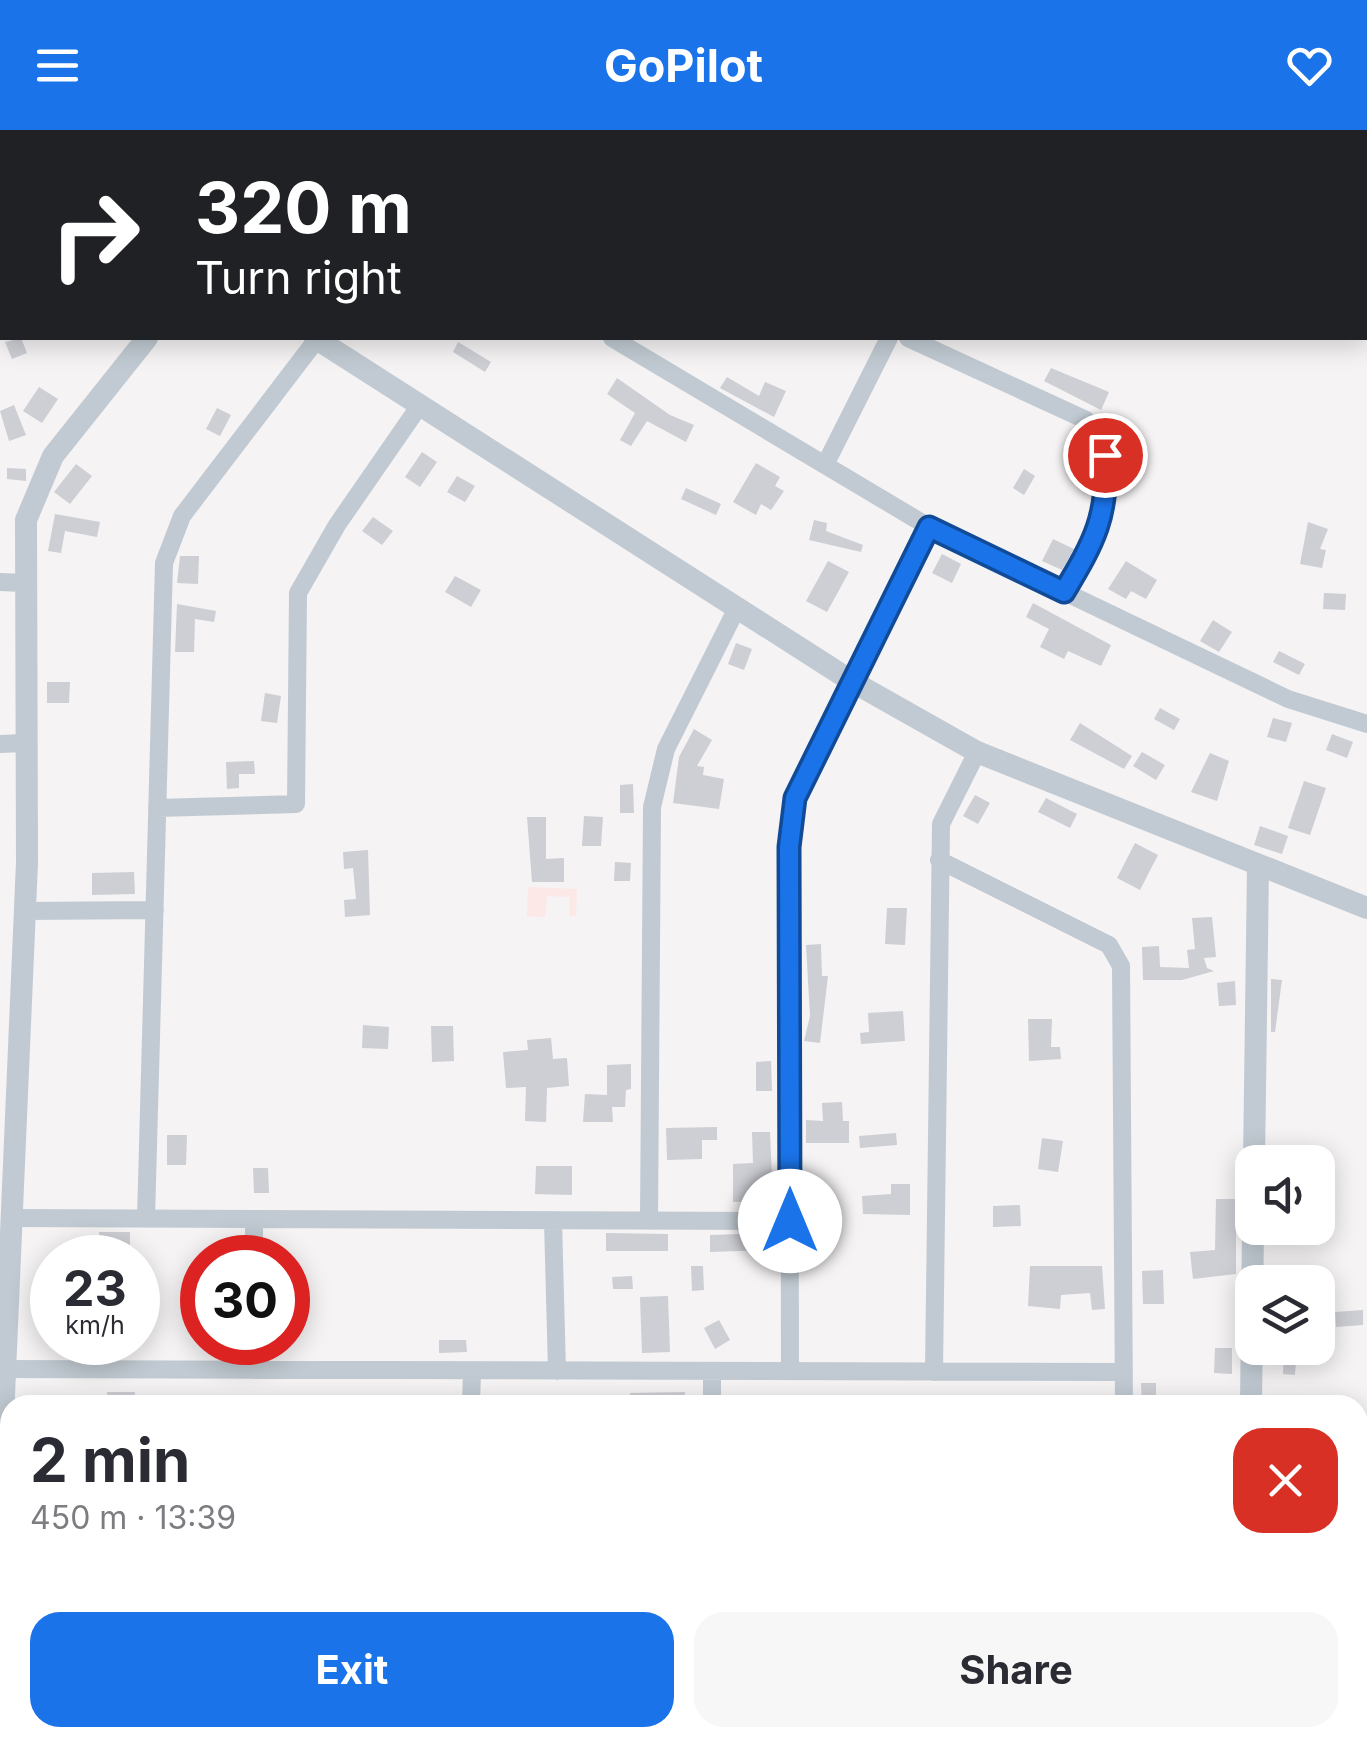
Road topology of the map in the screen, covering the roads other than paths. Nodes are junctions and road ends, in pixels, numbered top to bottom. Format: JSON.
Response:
{"nodes":[{"id":1,"x":145,"y":340,"type":"edge"},
{"id":2,"x":314,"y":340,"type":"edge"},
{"id":3,"x":319,"y":340,"type":"edge"},
{"id":4,"x":615,"y":340,"type":"edge"},
{"id":5,"x":888,"y":340,"type":"edge"},
{"id":6,"x":912,"y":340,"type":"edge"},
{"id":7,"x":420,"y":404,"type":"junction"},
{"id":8,"x":825,"y":465,"type":"junction"},
{"id":9,"x":929,"y":527,"type":"junction"},
{"id":10,"x":0,"y":582,"type":"edge"},
{"id":11,"x":24,"y":583,"type":"junction"},
{"id":12,"x":1064,"y":592,"type":"junction"},
{"id":13,"x":737,"y":608,"type":"junction"},
{"id":14,"x":853,"y":682,"type":"junction"},
{"id":15,"x":1367,"y":724,"type":"edge"},
{"id":16,"x":24,"y":743,"type":"junction"},
{"id":17,"x":0,"y":744,"type":"edge"},
{"id":18,"x":977,"y":752,"type":"junction"},
{"id":19,"x":158,"y":808,"type":"junction"},
{"id":20,"x":939,"y":860,"type":"junction"},
{"id":21,"x":1258,"y":867,"type":"junction"},
{"id":22,"x":1367,"y":908,"type":"edge"},
{"id":23,"x":155,"y":910,"type":"junction"},
{"id":24,"x":24,"y":911,"type":"junction"},
{"id":25,"x":9,"y":1078,"type":"edge"},
{"id":26,"x":1254,"y":1145,"type":"edge"},
{"id":27,"x":12,"y":1218,"type":"junction"},
{"id":28,"x":146,"y":1219,"type":"junction"},
{"id":29,"x":254,"y":1220,"type":"junction"},
{"id":30,"x":553,"y":1220,"type":"junction"},
{"id":31,"x":649,"y":1221,"type":"junction"},
{"id":32,"x":790,"y":1221,"type":"junction"},
{"id":33,"x":254,"y":1235,"type":"edge"},
{"id":34,"x":1253,"y":1245,"type":"edge"},
{"id":35,"x":255,"y":1365,"type":"edge"},
{"id":36,"x":5,"y":1369,"type":"junction"},
{"id":37,"x":255,"y":1370,"type":"junction"},
{"id":38,"x":557,"y":1370,"type":"junction"},
{"id":39,"x":712,"y":1371,"type":"junction"},
{"id":40,"x":790,"y":1371,"type":"junction"},
{"id":41,"x":472,"y":1372,"type":"junction"},
{"id":42,"x":934,"y":1372,"type":"junction"},
{"id":43,"x":1124,"y":1372,"type":"junction"},
{"id":44,"x":4,"y":1395,"type":"edge"},
{"id":45,"x":471,"y":1395,"type":"edge"},
{"id":46,"x":712,"y":1395,"type":"edge"},
{"id":47,"x":1124,"y":1395,"type":"edge"},
{"id":48,"x":1251,"y":1395,"type":"edge"}],
"edges":[{"from":1,"to":11,"type":"street"},
{"from":2,"to":19,"type":"street"},
{"from":3,"to":7,"type":"street"},
{"from":4,"to":8,"type":"street"},
{"from":5,"to":8,"type":"street"},
{"from":6,"to":12,"type":"street"},
{"from":7,"to":13,"type":"street"},
{"from":7,"to":19,"type":"street"},
{"from":8,"to":9,"type":"street"},
{"from":9,"to":12,"type":"street"},
{"from":9,"to":14,"type":"street"},
{"from":10,"to":11,"type":"street"},
{"from":11,"to":16,"type":"street"},
{"from":12,"to":15,"type":"street"},
{"from":13,"to":14,"type":"street"},
{"from":13,"to":31,"type":"street"},
{"from":14,"to":18,"type":"street"},
{"from":14,"to":32,"type":"street"},
{"from":16,"to":17,"type":"street"},
{"from":16,"to":24,"type":"street"},
{"from":18,"to":20,"type":"street"},
{"from":18,"to":21,"type":"street"},
{"from":19,"to":23,"type":"street"},
{"from":20,"to":42,"type":"street"},
{"from":20,"to":43,"type":"street"},
{"from":21,"to":22,"type":"street"},
{"from":21,"to":26,"type":"street"},
{"from":23,"to":24,"type":"street"},
{"from":23,"to":28,"type":"street"},
{"from":24,"to":25,"type":"street"},
{"from":25,"to":27,"type":"street"},
{"from":27,"to":28,"type":"street"},
{"from":27,"to":36,"type":"street"},
{"from":28,"to":29,"type":"street"},
{"from":29,"to":30,"type":"street"},
{"from":29,"to":33,"type":"street"},
{"from":30,"to":31,"type":"street"},
{"from":30,"to":38,"type":"street"},
{"from":31,"to":32,"type":"street"},
{"from":32,"to":40,"type":"street"},
{"from":34,"to":48,"type":"street"},
{"from":35,"to":37,"type":"street"},
{"from":36,"to":37,"type":"street"},
{"from":36,"to":44,"type":"street"},
{"from":37,"to":41,"type":"street"},
{"from":38,"to":39,"type":"street"},
{"from":38,"to":41,"type":"street"},
{"from":39,"to":40,"type":"street"},
{"from":39,"to":46,"type":"street"},
{"from":40,"to":42,"type":"street"},
{"from":41,"to":45,"type":"street"},
{"from":42,"to":43,"type":"street"},
{"from":43,"to":47,"type":"street"}]}
